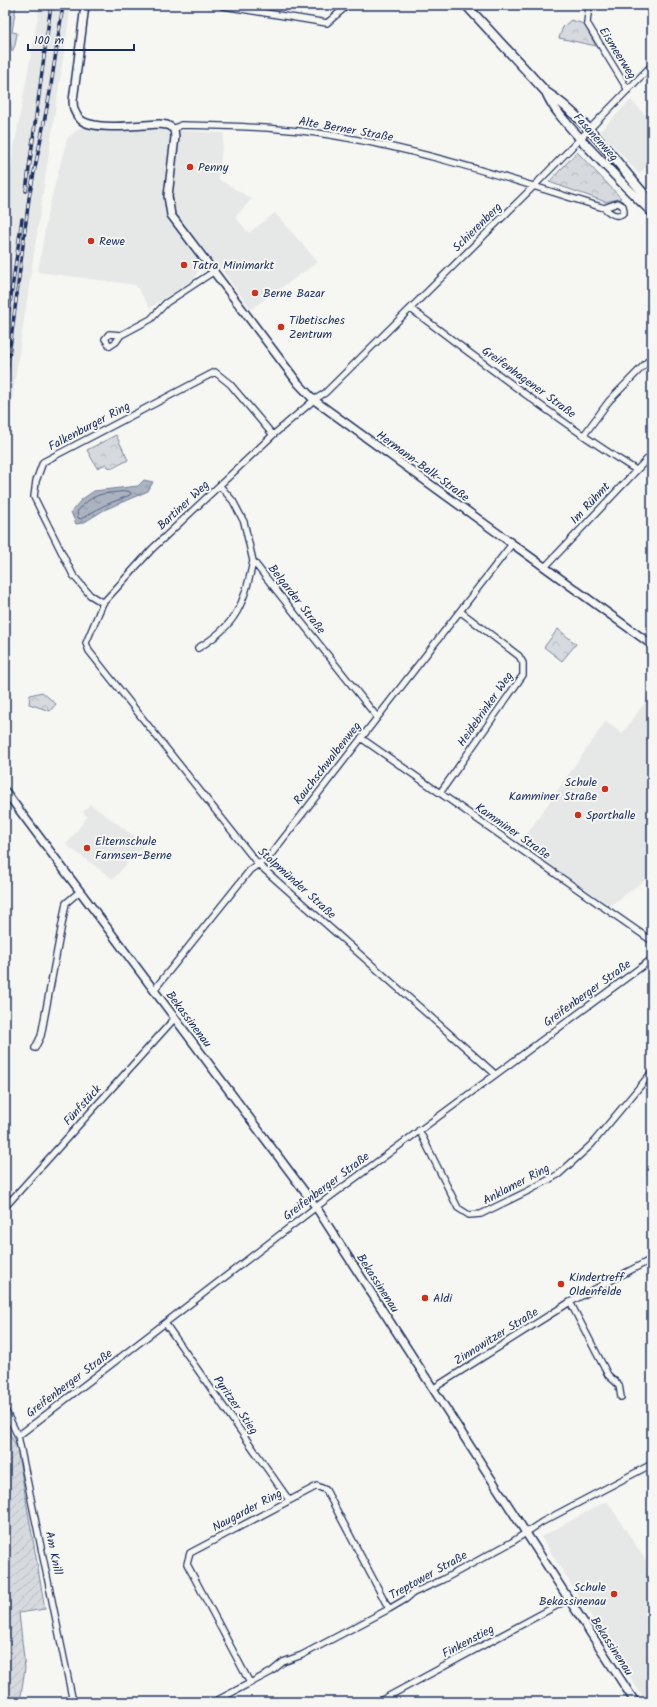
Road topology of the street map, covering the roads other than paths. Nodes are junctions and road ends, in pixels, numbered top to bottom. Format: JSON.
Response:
{"nodes":[{"id":1,"x":85,"y":5,"type":"edge"},
{"id":2,"x":100,"y":5,"type":"edge"},
{"id":3,"x":110,"y":5,"type":"edge"},
{"id":4,"x":348,"y":5,"type":"edge"},
{"id":5,"x":466,"y":5,"type":"edge"},
{"id":6,"x":589,"y":5,"type":"edge"},
{"id":7,"x":223,"y":6,"type":"dead end"},
{"id":8,"x":652,"y":66,"type":"edge"},
{"id":9,"x":628,"y":90,"type":"junction"},
{"id":10,"x":546,"y":92,"type":"junction"},
{"id":11,"x":174,"y":129,"type":"junction"},
{"id":12,"x":588,"y":130,"type":"junction"},
{"id":13,"x":580,"y":138,"type":"junction"},
{"id":14,"x":533,"y":187,"type":"junction"},
{"id":15,"x":652,"y":202,"type":"edge"},
{"id":16,"x":604,"y":208,"type":"dead end"},
{"id":17,"x":652,"y":212,"type":"edge"},
{"id":18,"x":213,"y":272,"type":"junction"},
{"id":19,"x":411,"y":309,"type":"junction"},
{"id":20,"x":121,"y":335,"type":"dead end"},
{"id":21,"x":652,"y":357,"type":"edge"},
{"id":22,"x":314,"y":400,"type":"junction"},
{"id":23,"x":273,"y":435,"type":"junction"},
{"id":24,"x":584,"y":436,"type":"junction"},
{"id":25,"x":652,"y":454,"type":"edge"},
{"id":26,"x":636,"y":470,"type":"junction"},
{"id":27,"x":220,"y":486,"type":"junction"},
{"id":28,"x":512,"y":544,"type":"junction"},
{"id":29,"x":253,"y":561,"type":"junction"},
{"id":30,"x":545,"y":567,"type":"junction"},
{"id":31,"x":103,"y":604,"type":"junction"},
{"id":32,"x":461,"y":612,"type":"junction"},
{"id":33,"x":86,"y":643,"type":"joint"},
{"id":34,"x":652,"y":645,"type":"edge"},
{"id":35,"x":198,"y":648,"type":"dead end"},
{"id":36,"x":376,"y":717,"type":"junction"},
{"id":37,"x":361,"y":738,"type":"junction"},
{"id":38,"x":5,"y":791,"type":"edge"},
{"id":39,"x":440,"y":793,"type":"junction"},
{"id":40,"x":258,"y":864,"type":"junction"},
{"id":41,"x":79,"y":892,"type":"junction"},
{"id":42,"x":652,"y":941,"type":"edge"},
{"id":43,"x":652,"y":959,"type":"edge"},
{"id":44,"x":154,"y":990,"type":"junction"},
{"id":45,"x":175,"y":1018,"type":"junction"},
{"id":46,"x":35,"y":1048,"type":"dead end"},
{"id":47,"x":652,"y":1072,"type":"edge"},
{"id":48,"x":495,"y":1074,"type":"junction"},
{"id":49,"x":419,"y":1130,"type":"junction"},
{"id":50,"x":5,"y":1207,"type":"edge"},
{"id":51,"x":316,"y":1207,"type":"junction"},
{"id":52,"x":652,"y":1259,"type":"edge"},
{"id":53,"x":570,"y":1302,"type":"junction"},
{"id":54,"x":165,"y":1323,"type":"junction"},
{"id":55,"x":434,"y":1388,"type":"junction"},
{"id":56,"x":621,"y":1397,"type":"dead end"},
{"id":57,"x":5,"y":1410,"type":"edge"},
{"id":58,"x":18,"y":1436,"type":"junction"},
{"id":59,"x":652,"y":1464,"type":"edge"},
{"id":60,"x":289,"y":1500,"type":"junction"},
{"id":61,"x":527,"y":1533,"type":"junction"},
{"id":62,"x":569,"y":1599,"type":"junction"},
{"id":63,"x":389,"y":1609,"type":"junction"},
{"id":64,"x":250,"y":1683,"type":"junction"},
{"id":65,"x":73,"y":1702,"type":"edge"},
{"id":66,"x":214,"y":1702,"type":"edge"},
{"id":67,"x":378,"y":1702,"type":"edge"},
{"id":68,"x":635,"y":1702,"type":"edge"}],
"edges":[{"from":1,"to":11,"type":"street","name":"Alte Berner Straße"},
{"from":2,"to":3,"type":"street"},
{"from":4,"to":7,"type":"street"},
{"from":5,"to":10,"type":"main road","name":"Fasanenweg"},
{"from":6,"to":9,"type":"street","name":"Eismeerweg"},
{"from":8,"to":9,"type":"street","name":"Schierenberg"},
{"from":9,"to":12,"type":"street","name":"Schierenberg"},
{"from":10,"to":12,"type":"main road","name":"Fasanenweg"},
{"from":10,"to":13,"type":"main road","name":"Fasanenweg"},
{"from":11,"to":14,"type":"street","name":"Alte Berner Straße"},
{"from":11,"to":18,"type":"street","name":"Hermann-Balk-Straße"},
{"from":12,"to":13,"type":"street","name":"Schierenberg"},
{"from":12,"to":15,"type":"main road","name":"Fasanenweg"},
{"from":13,"to":14,"type":"street","name":"Schierenberg"},
{"from":13,"to":17,"type":"main road","name":"Fasanenweg"},
{"from":14,"to":16,"type":"street","name":"Alte Berner Straße"},
{"from":14,"to":19,"type":"street","name":"Schierenberg"},
{"from":18,"to":20,"type":"street"},
{"from":18,"to":22,"type":"street","name":"Hermann-Balk-Straße"},
{"from":19,"to":22,"type":"street","name":"Schierenberg"},
{"from":19,"to":24,"type":"street","name":"Greifenhagener Straße"},
{"from":21,"to":24,"type":"street"},
{"from":22,"to":23,"type":"street","name":"Bartiner Weg"},
{"from":22,"to":28,"type":"street","name":"Hermann-Balk-Straße"},
{"from":23,"to":27,"type":"street","name":"Bartiner Weg"},
{"from":23,"to":31,"type":"street","name":"Falkenburger Ring"},
{"from":24,"to":26,"type":"street","name":"Greifenhagener Straße"},
{"from":25,"to":26,"type":"street","name":"Im Rühmt"},
{"from":26,"to":30,"type":"street","name":"Im Rühmt"},
{"from":27,"to":29,"type":"street","name":"Belgarder Straße"},
{"from":27,"to":31,"type":"street","name":"Bartiner Weg"},
{"from":28,"to":30,"type":"street","name":"Hermann-Balk-Straße"},
{"from":28,"to":32,"type":"street","name":"Rauchschwalbenweg"},
{"from":29,"to":35,"type":"street"},
{"from":29,"to":36,"type":"street","name":"Belgarder Straße"},
{"from":30,"to":34,"type":"street","name":"Hermann-Balk-Straße"},
{"from":31,"to":33,"type":"street","name":"Bartiner Weg"},
{"from":32,"to":36,"type":"street","name":"Rauchschwalbenweg"},
{"from":32,"to":39,"type":"street","name":"Heidebrinker Weg"},
{"from":33,"to":40,"type":"street","name":"Stolpmünder Straße"},
{"from":36,"to":37,"type":"street","name":"Rauchschwalbenweg"},
{"from":37,"to":39,"type":"street","name":"Kamminer Straße"},
{"from":37,"to":40,"type":"street","name":"Rauchschwalbenweg"},
{"from":38,"to":41,"type":"street","name":"Bekassinenau"},
{"from":39,"to":42,"type":"street","name":"Kamminer Straße"},
{"from":40,"to":44,"type":"street","name":"Rauchschwalbenweg"},
{"from":40,"to":48,"type":"street","name":"Stolpmünder Straße"},
{"from":41,"to":44,"type":"street","name":"Bekassinenau"},
{"from":41,"to":46,"type":"street"},
{"from":43,"to":48,"type":"street","name":"Greifenberger Straße"},
{"from":44,"to":45,"type":"street","name":"Bekassinenau"},
{"from":45,"to":50,"type":"street","name":"Fünfstück"},
{"from":45,"to":51,"type":"street","name":"Bekassinenau"},
{"from":47,"to":49,"type":"street","name":"Anklamer Ring"},
{"from":48,"to":49,"type":"street","name":"Greifenberger Straße"},
{"from":49,"to":51,"type":"street","name":"Greifenberger Straße"},
{"from":51,"to":54,"type":"street","name":"Greifenberger Straße"},
{"from":51,"to":55,"type":"street","name":"Bekassinenau"},
{"from":52,"to":53,"type":"street","name":"Zinnowitzer Straße"},
{"from":53,"to":55,"type":"street","name":"Zinnowitzer Straße"},
{"from":53,"to":56,"type":"street"},
{"from":54,"to":58,"type":"street","name":"Greifenberger Straße"},
{"from":54,"to":60,"type":"street","name":"Pyritzer Stieg"},
{"from":55,"to":61,"type":"street","name":"Bekassinenau"},
{"from":57,"to":58,"type":"street","name":"Am Knill"},
{"from":58,"to":65,"type":"street","name":"Am Knill"},
{"from":59,"to":61,"type":"street","name":"Treptower Straße"},
{"from":60,"to":63,"type":"street","name":"Naugarder Ring"},
{"from":60,"to":64,"type":"street","name":"Naugarder Ring"},
{"from":61,"to":62,"type":"street","name":"Bekassinenau"},
{"from":61,"to":63,"type":"street","name":"Treptower Straße"},
{"from":62,"to":67,"type":"street","name":"Finkenstieg"},
{"from":62,"to":68,"type":"street","name":"Bekassinenau"},
{"from":63,"to":64,"type":"street","name":"Treptower Straße"},
{"from":64,"to":66,"type":"street","name":"Treptower Straße"}]}
